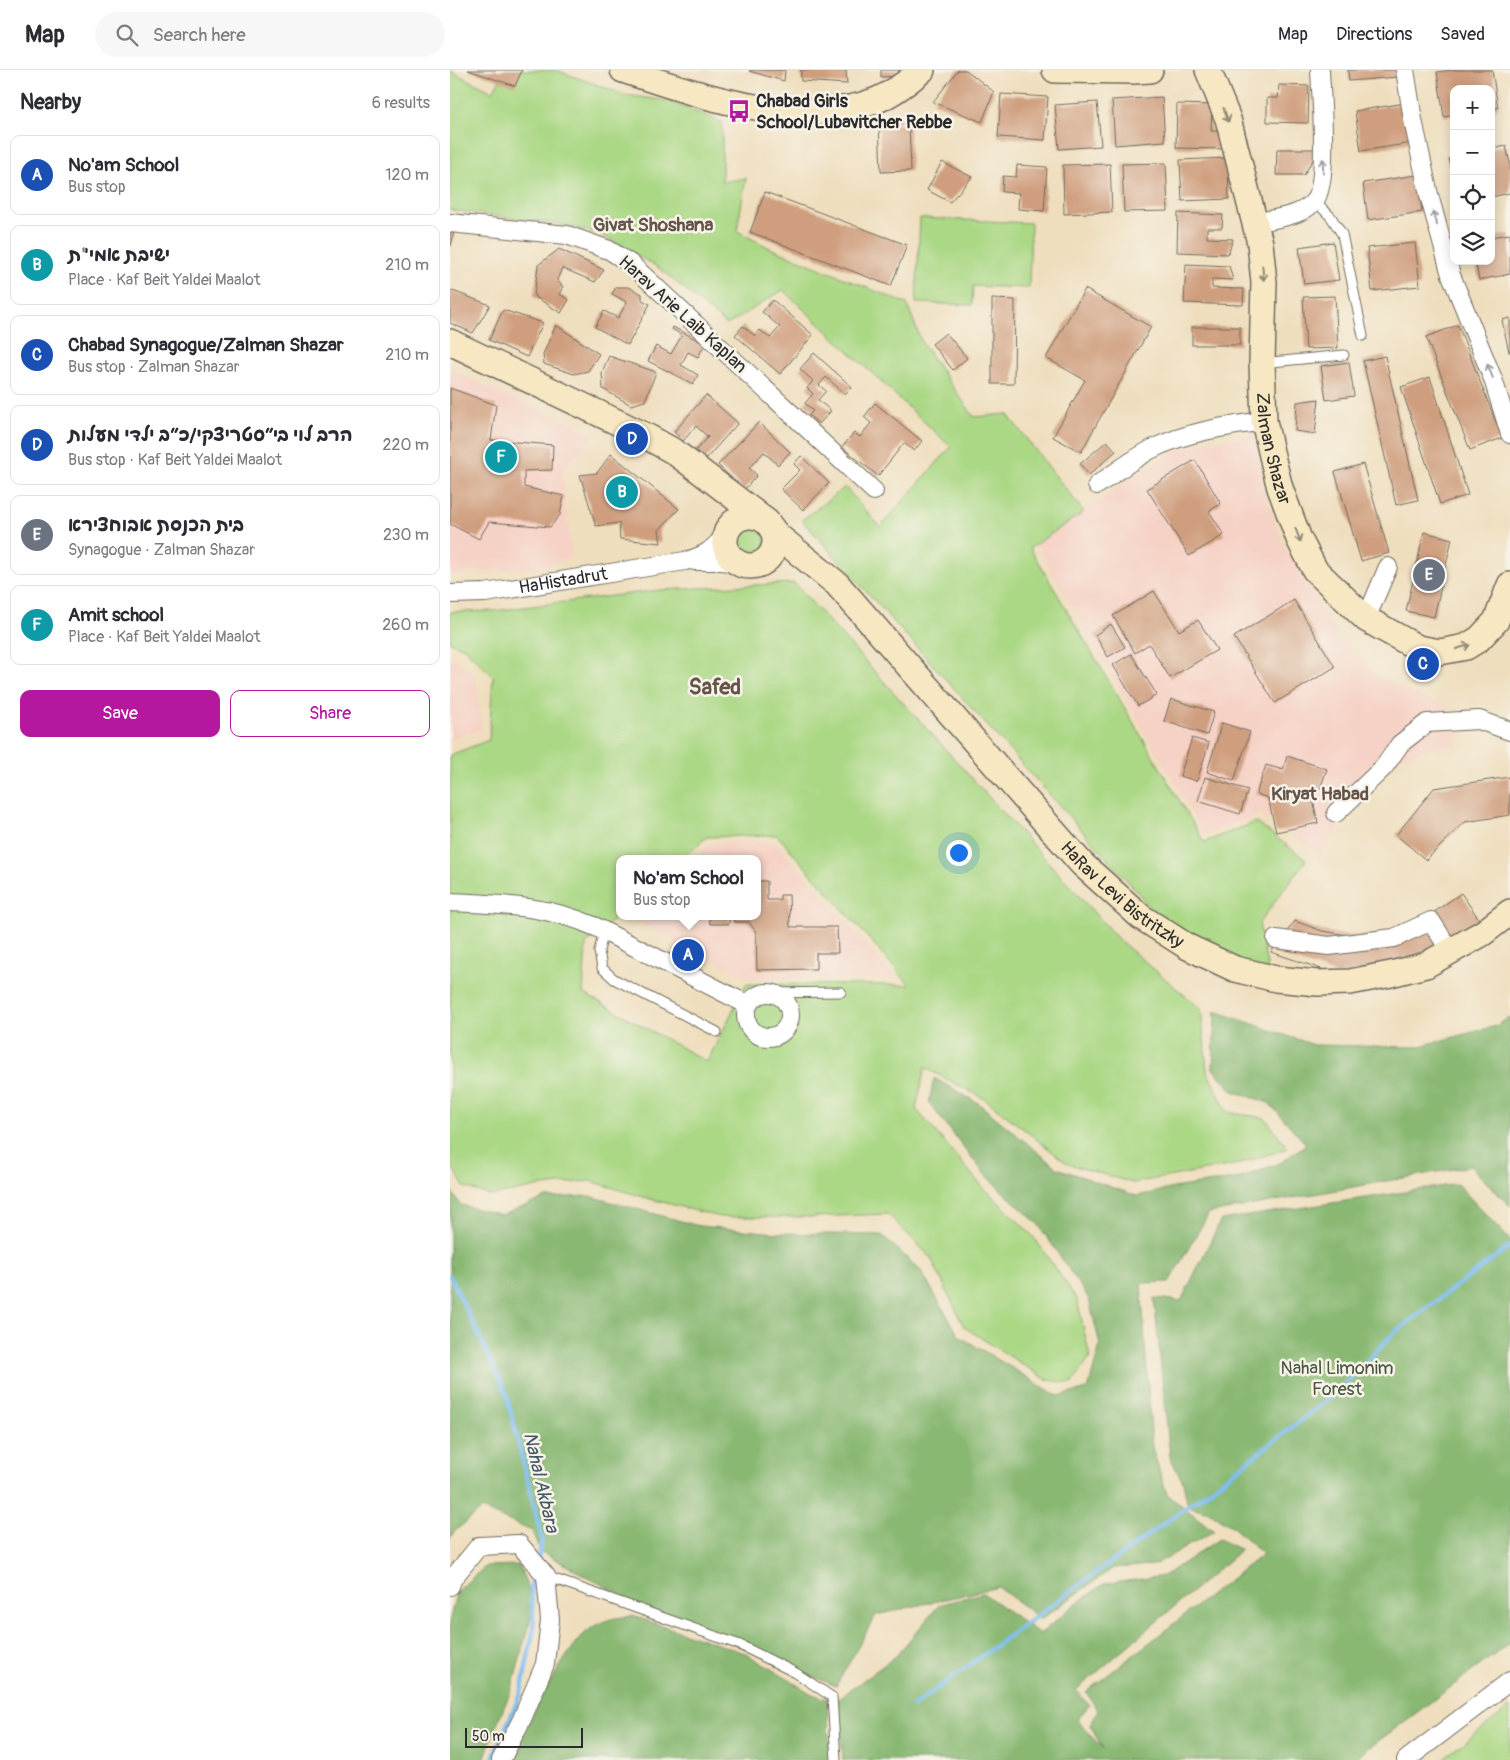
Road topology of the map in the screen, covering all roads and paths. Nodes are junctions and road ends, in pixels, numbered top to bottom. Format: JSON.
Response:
{"nodes":[{"id":1,"x":624,"y":70,"type":"edge"},
{"id":2,"x":1055,"y":70,"type":"edge"},
{"id":3,"x":1109,"y":70,"type":"edge"},
{"id":4,"x":1150,"y":70,"type":"edge"},
{"id":5,"x":1208,"y":70,"type":"edge"},
{"id":6,"x":1320,"y":70,"type":"edge"},
{"id":7,"x":1405,"y":70,"type":"edge"},
{"id":8,"x":916,"y":73,"type":"edge"},
{"id":9,"x":1315,"y":201,"type":"junction"},
{"id":10,"x":450,"y":223,"type":"edge"},
{"id":11,"x":1255,"y":223,"type":"junction"},
{"id":12,"x":1363,"y":336,"type":"dead end"},
{"id":13,"x":450,"y":342,"type":"edge"},
{"id":14,"x":1344,"y":355,"type":"dead end"},
{"id":15,"x":1262,"y":363,"type":"junction"},
{"id":16,"x":1264,"y":421,"type":"junction"},
{"id":17,"x":1510,"y":434,"type":"edge"},
{"id":18,"x":711,"y":480,"type":"junction"},
{"id":19,"x":1097,"y":485,"type":"dead end"},
{"id":20,"x":874,"y":491,"type":"dead end"},
{"id":21,"x":769,"y":526,"type":"junction"},
{"id":22,"x":728,"y":530,"type":"junction"},
{"id":23,"x":676,"y":562,"type":"junction"},
{"id":24,"x":747,"y":564,"type":"junction"},
{"id":25,"x":1388,"y":567,"type":"dead end"},
{"id":26,"x":830,"y":579,"type":"junction"},
{"id":27,"x":1510,"y":585,"type":"edge"},
{"id":28,"x":450,"y":594,"type":"edge"},
{"id":29,"x":1366,"y":619,"type":"junction"},
{"id":30,"x":1510,"y":730,"type":"edge"},
{"id":31,"x":1336,"y":812,"type":"dead end"},
{"id":32,"x":450,"y":902,"type":"edge"},
{"id":33,"x":1510,"y":912,"type":"edge"},
{"id":34,"x":604,"y":931,"type":"junction"},
{"id":35,"x":1276,"y":939,"type":"dead end"},
{"id":36,"x":1451,"y":952,"type":"junction"},
{"id":37,"x":841,"y":992,"type":"dead end"},
{"id":38,"x":766,"y":993,"type":"junction"},
{"id":39,"x":748,"y":1004,"type":"junction"},
{"id":40,"x":717,"y":1032,"type":"dead end"},
{"id":41,"x":546,"y":1575,"type":"junction"},
{"id":42,"x":450,"y":1586,"type":"edge"},
{"id":43,"x":1510,"y":1681,"type":"edge"},
{"id":44,"x":501,"y":1760,"type":"edge"},
{"id":45,"x":836,"y":1760,"type":"edge"},
{"id":46,"x":1406,"y":1760,"type":"edge"}],
"edges":[{"from":1,"to":8,"type":"street"},
{"from":2,"to":3,"type":"street"},
{"from":3,"to":4,"type":"street"},
{"from":5,"to":11,"type":"street","name":"Zalman Shazar","one_way":true},
{"from":9,"to":6,"type":"street","one_way":true},
{"from":17,"to":7,"type":"street","one_way":true},
{"from":9,"to":11,"type":"street"},
{"from":9,"to":12,"type":"lane"},
{"from":10,"to":20,"type":"street","name":"Harav Arie Laib Kaplan"},
{"from":11,"to":15,"type":"street","name":"Zalman Shazar","one_way":true},
{"from":13,"to":18,"type":"street"},
{"from":14,"to":15,"type":"lane"},
{"from":15,"to":16,"type":"street","name":"Zalman Shazar"},
{"from":16,"to":19,"type":"street"},
{"from":16,"to":29,"type":"street","name":"Zalman Shazar","one_way":true},
{"from":18,"to":21,"type":"street","name":"HaRav Levi Bistritzky"},
{"from":18,"to":22,"type":"street"},
{"from":21,"to":22,"type":"street"},
{"from":21,"to":24,"type":"street"},
{"from":21,"to":26,"type":"street","name":"HaRav Levi Bistritzky"},
{"from":22,"to":23,"type":"street","name":"HaHistadrut"},
{"from":22,"to":24,"type":"street"},
{"from":23,"to":24,"type":"street","name":"HaHistadrut"},
{"from":23,"to":28,"type":"street","name":"HaHistadrut"},
{"from":24,"to":26,"type":"street","name":"HaRav Levi Bistritzky"},
{"from":25,"to":29,"type":"street"},
{"from":26,"to":36,"type":"street","name":"HaRav Levi Bistritzky"},
{"from":29,"to":27,"type":"street","name":"Zalman Shazar","one_way":true},
{"from":30,"to":31,"type":"street"},
{"from":32,"to":34,"type":"street"},
{"from":33,"to":36,"type":"street","name":"HaRav Levi Bistritzky"},
{"from":34,"to":39,"type":"street"},
{"from":34,"to":40,"type":"lane"},
{"from":35,"to":36,"type":"street"},
{"from":37,"to":38,"type":"lane"},
{"from":38,"to":39,"type":"street"},
{"from":38,"to":39,"type":"street"},
{"from":41,"to":42,"type":"street"},
{"from":41,"to":44,"type":"street"},
{"from":41,"to":45,"type":"lane"},
{"from":43,"to":46,"type":"street"}]}
